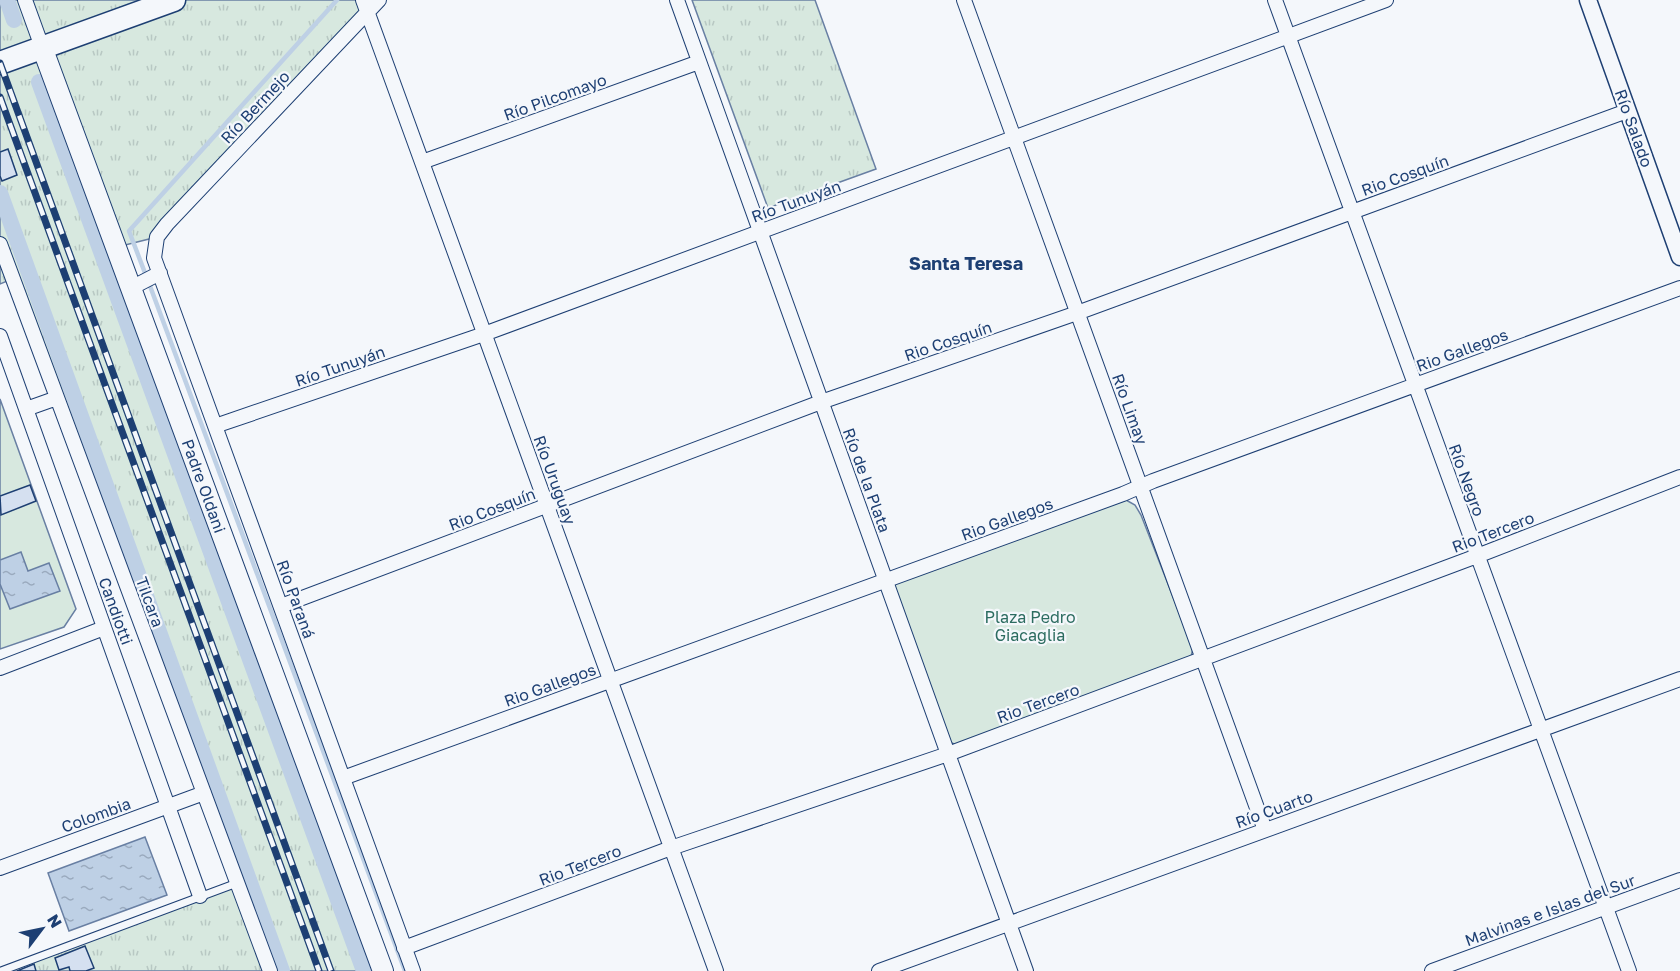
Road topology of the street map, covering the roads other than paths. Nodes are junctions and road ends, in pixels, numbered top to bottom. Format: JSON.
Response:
{"nodes":[{"id":1,"x":25,"y":0,"type":"edge"},
{"id":2,"x":174,"y":0,"type":"edge"},
{"id":3,"x":379,"y":0,"type":"edge"},
{"id":4,"x":677,"y":0,"type":"edge"},
{"id":5,"x":964,"y":0,"type":"edge"},
{"id":6,"x":1275,"y":0,"type":"edge"},
{"id":7,"x":1386,"y":0,"type":"edge"},
{"id":8,"x":1587,"y":0,"type":"edge"},
{"id":9,"x":365,"y":6,"type":"edge"},
{"id":10,"x":1288,"y":36,"type":"junction"},
{"id":11,"x":42,"y":47,"type":"junction"},
{"id":12,"x":699,"y":62,"type":"junction"},
{"id":13,"x":0,"y":63,"type":"edge"},
{"id":14,"x":1628,"y":111,"type":"junction"},
{"id":15,"x":1014,"y":138,"type":"junction"},
{"id":16,"x":422,"y":162,"type":"junction"},
{"id":17,"x":1352,"y":212,"type":"junction"},
{"id":18,"x":760,"y":232,"type":"junction"},
{"id":19,"x":157,"y":237,"type":"joint"},
{"id":20,"x":0,"y":244,"type":"edge"},
{"id":21,"x":1680,"y":256,"type":"edge"},
{"id":22,"x":160,"y":273,"type":"junction"},
{"id":23,"x":131,"y":288,"type":"junction"},
{"id":24,"x":1680,"y":288,"type":"edge"},
{"id":25,"x":1077,"y":313,"type":"junction"},
{"id":26,"x":484,"y":334,"type":"junction"},
{"id":27,"x":0,"y":336,"type":"edge"},
{"id":28,"x":1415,"y":385,"type":"junction"},
{"id":29,"x":57,"y":398,"type":"junction"},
{"id":30,"x":821,"y":402,"type":"junction"},
{"id":31,"x":26,"y":409,"type":"junction"},
{"id":32,"x":215,"y":426,"type":"junction"},
{"id":33,"x":1680,"y":477,"type":"edge"},
{"id":34,"x":1140,"y":486,"type":"junction"},
{"id":35,"x":547,"y":506,"type":"junction"},
{"id":36,"x":1477,"y":556,"type":"junction"},
{"id":37,"x":885,"y":580,"type":"junction"},
{"id":38,"x":281,"y":606,"type":"junction"},
{"id":39,"x":104,"y":628,"type":"junction"},
{"id":40,"x":1203,"y":659,"type":"junction"},
{"id":41,"x":0,"y":668,"type":"edge"},
{"id":42,"x":1680,"y":679,"type":"edge"},
{"id":43,"x":610,"y":681,"type":"junction"},
{"id":44,"x":1540,"y":730,"type":"junction"},
{"id":45,"x":948,"y":754,"type":"junction"},
{"id":46,"x":344,"y":778,"type":"junction"},
{"id":47,"x":204,"y":793,"type":"junction"},
{"id":48,"x":168,"y":806,"type":"junction"},
{"id":49,"x":1266,"y":830,"type":"junction"},
{"id":50,"x":671,"y":848,"type":"junction"},
{"id":51,"x":0,"y":868,"type":"edge"},
{"id":52,"x":1680,"y":880,"type":"edge"},
{"id":53,"x":237,"y":883,"type":"junction"},
{"id":54,"x":200,"y":896,"type":"junction"},
{"id":55,"x":1606,"y":908,"type":"junction"},
{"id":56,"x":1009,"y":923,"type":"junction"},
{"id":57,"x":404,"y":948,"type":"junction"},
{"id":58,"x":1,"y":971,"type":"edge"},
{"id":59,"x":270,"y":971,"type":"edge"},
{"id":60,"x":383,"y":971,"type":"edge"},
{"id":61,"x":413,"y":971,"type":"edge"},
{"id":62,"x":716,"y":971,"type":"edge"},
{"id":63,"x":879,"y":971,"type":"edge"},
{"id":64,"x":1026,"y":971,"type":"edge"},
{"id":65,"x":1432,"y":971,"type":"edge"},
{"id":66,"x":1629,"y":971,"type":"edge"}],
"edges":[{"from":1,"to":11,"type":"street","name":"Padre Oldani"},
{"from":2,"to":11,"type":"highway"},
{"from":3,"to":9,"type":"street","name":"Río Bermejo"},
{"from":4,"to":12,"type":"street","name":"Río de la Plata"},
{"from":5,"to":15,"type":"street","name":"Río Limay"},
{"from":6,"to":10,"type":"street","name":"Río Negro"},
{"from":7,"to":10,"type":"street","name":"Río Tunuyán"},
{"from":8,"to":14,"type":"street","name":"Río Salado"},
{"from":9,"to":16,"type":"street","name":"Río Uruguay"},
{"from":9,"to":19,"type":"street","name":"Río Bermejo"},
{"from":10,"to":15,"type":"street","name":"Río Tunuyán"},
{"from":10,"to":17,"type":"street","name":"Río Negro"},
{"from":11,"to":13,"type":"highway"},
{"from":11,"to":23,"type":"main road","name":"Padre Oldani"},
{"from":12,"to":16,"type":"street","name":"Río Pilcomayo"},
{"from":12,"to":18,"type":"street","name":"Río de la Plata"},
{"from":14,"to":17,"type":"street","name":"Rio Cosquín"},
{"from":14,"to":21,"type":"street","name":"Río Salado"},
{"from":15,"to":18,"type":"street","name":"Río Tunuyán"},
{"from":15,"to":25,"type":"street","name":"Río Limay"},
{"from":16,"to":26,"type":"street","name":"Río Uruguay"},
{"from":17,"to":25,"type":"street","name":"Rio Cosquín"},
{"from":17,"to":28,"type":"street","name":"Río Negro"},
{"from":18,"to":26,"type":"street","name":"Río Tunuyán"},
{"from":18,"to":30,"type":"street","name":"Río de la Plata"},
{"from":19,"to":22,"type":"street","name":"Río Paraná"},
{"from":20,"to":29,"type":"street","name":"Tilcara"},
{"from":22,"to":23,"type":"street"},
{"from":22,"to":32,"type":"street","name":"Río Paraná"},
{"from":23,"to":60,"type":"main road","name":"Padre Oldani"},
{"from":24,"to":28,"type":"street","name":"Rio Gallegos"},
{"from":25,"to":30,"type":"street","name":"Rio Cosquín"},
{"from":25,"to":34,"type":"street","name":"Río Limay"},
{"from":26,"to":32,"type":"street","name":"Río Tunuyán"},
{"from":26,"to":35,"type":"street","name":"Río Uruguay"},
{"from":27,"to":31,"type":"street","name":"Candiotti"},
{"from":28,"to":34,"type":"street","name":"Rio Gallegos"},
{"from":28,"to":36,"type":"street","name":"Río Negro"},
{"from":29,"to":31,"type":"street"},
{"from":29,"to":47,"type":"street","name":"Tilcara"},
{"from":30,"to":35,"type":"street","name":"Rio Cosquín"},
{"from":30,"to":37,"type":"street","name":"Río de la Plata"},
{"from":31,"to":39,"type":"street","name":"Candiotti"},
{"from":32,"to":38,"type":"street","name":"Río Paraná"},
{"from":33,"to":36,"type":"street","name":"Rio Tercero"},
{"from":34,"to":37,"type":"street","name":"Rio Gallegos"},
{"from":34,"to":40,"type":"street","name":"Río Limay"},
{"from":35,"to":38,"type":"street","name":"Rio Cosquín"},
{"from":35,"to":43,"type":"street","name":"Río Uruguay"},
{"from":36,"to":40,"type":"street","name":"Rio Tercero"},
{"from":36,"to":44,"type":"street","name":"Río Negro"},
{"from":37,"to":43,"type":"street","name":"Rio Gallegos"},
{"from":37,"to":45,"type":"street","name":"Río de la Plata"},
{"from":38,"to":46,"type":"street","name":"Río Paraná"},
{"from":39,"to":41,"type":"street"},
{"from":39,"to":48,"type":"street","name":"Candiotti"},
{"from":40,"to":45,"type":"street","name":"Rio Tercero"},
{"from":40,"to":49,"type":"street","name":"Río Limay"},
{"from":42,"to":44,"type":"street","name":"Río Cuarto"},
{"from":43,"to":46,"type":"street","name":"Rio Gallegos"},
{"from":43,"to":50,"type":"street","name":"Río Uruguay"},
{"from":44,"to":49,"type":"street","name":"Río Cuarto"},
{"from":44,"to":55,"type":"street","name":"Río Negro"},
{"from":45,"to":50,"type":"street","name":"Rio Tercero"},
{"from":45,"to":56,"type":"street","name":"Río de la Plata"},
{"from":46,"to":57,"type":"street","name":"Río Paraná"},
{"from":47,"to":48,"type":"street","name":"Colombia"},
{"from":47,"to":53,"type":"street","name":"Tilcara"},
{"from":48,"to":51,"type":"street","name":"Colombia"},
{"from":48,"to":54,"type":"street","name":"Candiotti"},
{"from":49,"to":56,"type":"street","name":"Río Cuarto"},
{"from":50,"to":57,"type":"street","name":"Rio Tercero"},
{"from":50,"to":62,"type":"street","name":"Río Uruguay"},
{"from":52,"to":55,"type":"street","name":"Malvinas e Islas del Sur"},
{"from":53,"to":54,"type":"lane"},
{"from":53,"to":59,"type":"street","name":"Tilcara"},
{"from":54,"to":58,"type":"lane"},
{"from":55,"to":65,"type":"street","name":"Malvinas e Islas del Sur"},
{"from":55,"to":66,"type":"street","name":"Río Negro"},
{"from":56,"to":63,"type":"street","name":"Río Cuarto"},
{"from":56,"to":64,"type":"street","name":"Río de la Plata"},
{"from":57,"to":61,"type":"street","name":"Río Paraná"}]}
